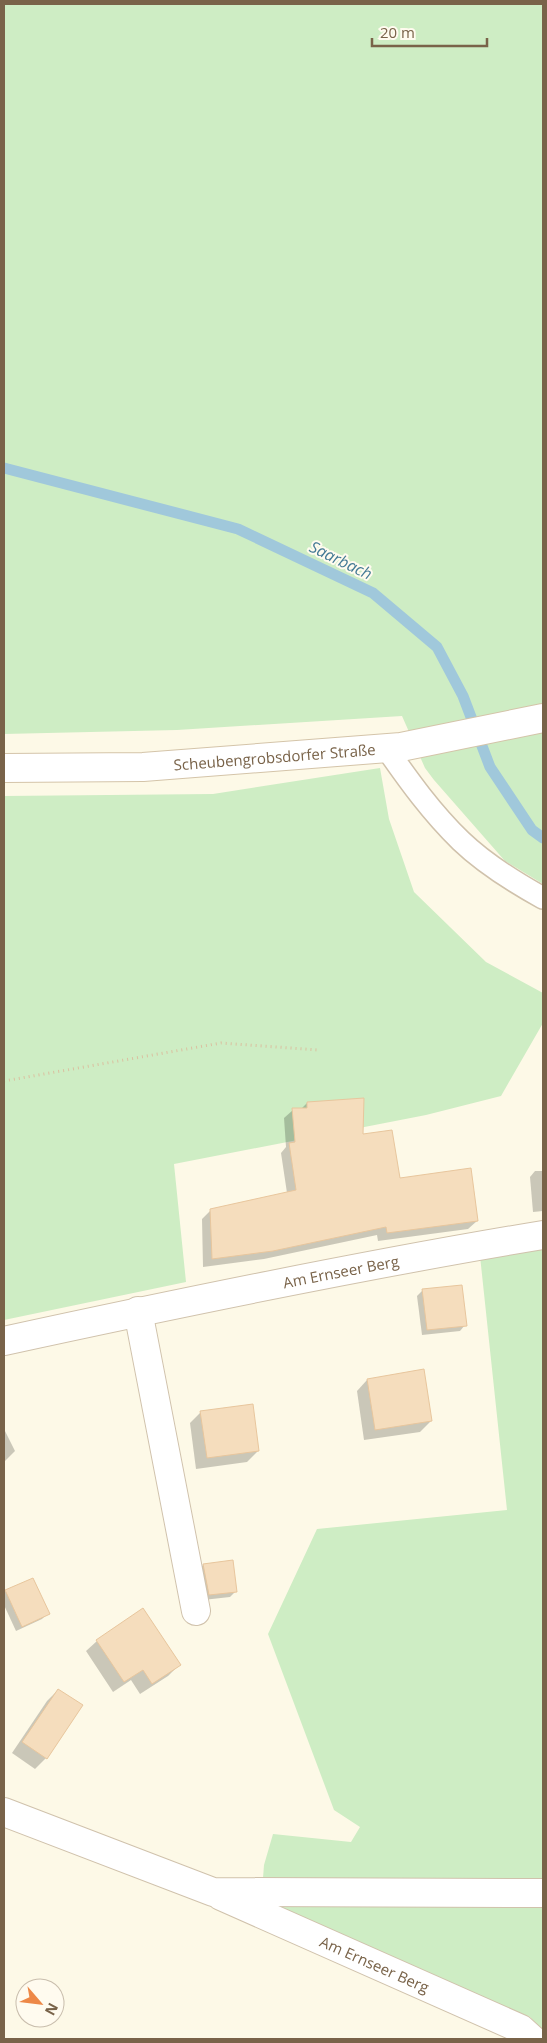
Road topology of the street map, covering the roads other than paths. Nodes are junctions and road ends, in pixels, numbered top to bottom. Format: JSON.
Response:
{"nodes":[{"id":1,"x":532,"y":721,"type":"edge"},
{"id":2,"x":394,"y":747,"type":"junction"},
{"id":3,"x":4,"y":768,"type":"edge"},
{"id":4,"x":543,"y":898,"type":"edge"},
{"id":5,"x":543,"y":1235,"type":"edge"},
{"id":6,"x":138,"y":1311,"type":"junction"},
{"id":7,"x":4,"y":1341,"type":"edge"},
{"id":8,"x":196,"y":1612,"type":"dead end"},
{"id":9,"x":4,"y":1812,"type":"edge"},
{"id":10,"x":213,"y":1892,"type":"junction"},
{"id":11,"x":543,"y":1892,"type":"edge"},
{"id":12,"x":532,"y":2039,"type":"edge"}],
"edges":[{"from":1,"to":2,"type":"street","name":"Scheubengrobsdorfer Straße"},
{"from":2,"to":3,"type":"street","name":"Scheubengrobsdorfer Straße"},
{"from":2,"to":4,"type":"lane"},
{"from":5,"to":6,"type":"street","name":"Am Ernseer Berg"},
{"from":6,"to":7,"type":"street","name":"Am Ernseer Berg"},
{"from":6,"to":8,"type":"street"},
{"from":9,"to":10,"type":"street","name":"Am Ernseer Berg"},
{"from":10,"to":11,"type":"street","name":"Am Ernseer Berg"},
{"from":10,"to":12,"type":"street","name":"Am Ernseer Berg"}]}
